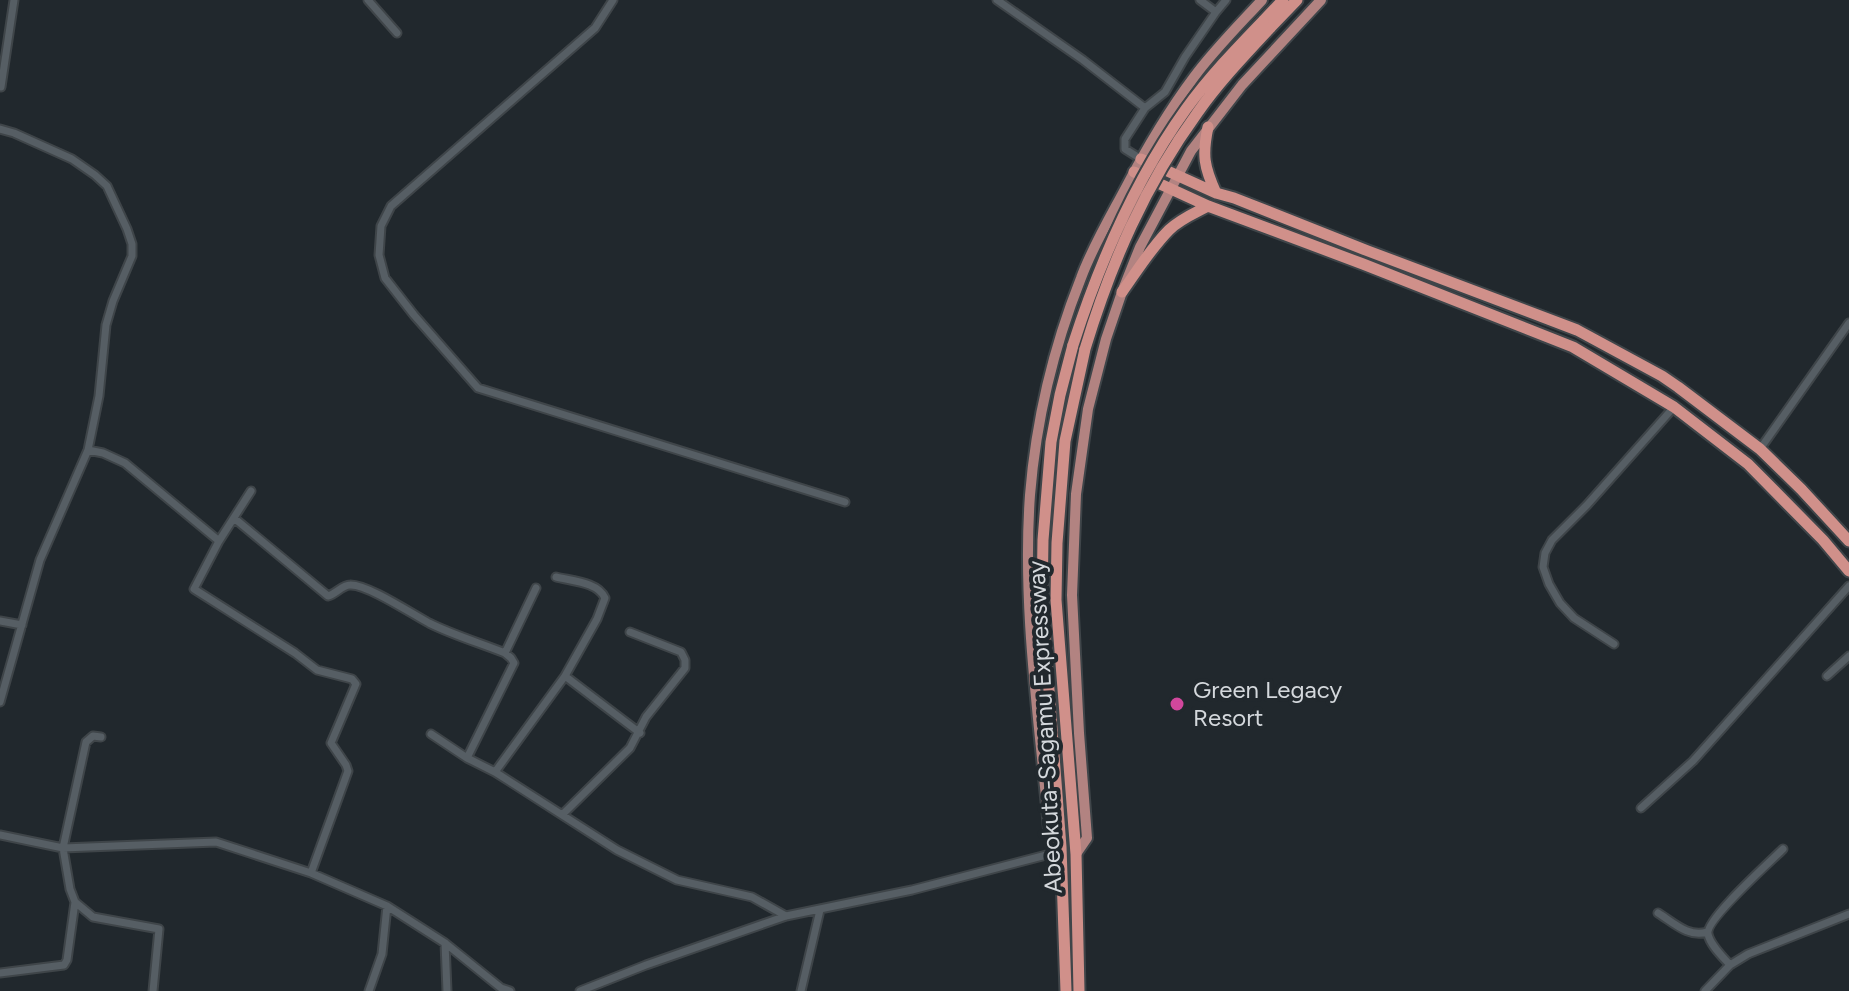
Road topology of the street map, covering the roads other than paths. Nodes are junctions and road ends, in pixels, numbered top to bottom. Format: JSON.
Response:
{"nodes":[{"id":1,"x":14,"y":0,"type":"edge"},
{"id":2,"x":368,"y":0,"type":"edge"},
{"id":3,"x":613,"y":0,"type":"edge"},
{"id":4,"x":997,"y":0,"type":"edge"},
{"id":5,"x":1200,"y":0,"type":"edge"},
{"id":6,"x":1226,"y":0,"type":"edge"},
{"id":7,"x":1262,"y":0,"type":"edge"},
{"id":8,"x":1283,"y":0,"type":"edge"},
{"id":9,"x":1297,"y":0,"type":"edge"},
{"id":10,"x":1321,"y":0,"type":"edge"},
{"id":11,"x":1216,"y":12,"type":"junction"},
{"id":12,"x":1266,"y":25,"type":"junction"},
{"id":13,"x":397,"y":33,"type":"dead end"},
{"id":14,"x":1,"y":87,"type":"edge"},
{"id":15,"x":1145,"y":108,"type":"junction"},
{"id":16,"x":1208,"y":127,"type":"junction"},
{"id":17,"x":0,"y":129,"type":"edge"},
{"id":18,"x":1141,"y":159,"type":"junction"},
{"id":19,"x":1134,"y":172,"type":"junction"},
{"id":20,"x":1177,"y":176,"type":"junction"},
{"id":21,"x":1170,"y":189,"type":"junction"},
{"id":22,"x":1216,"y":193,"type":"junction"},
{"id":23,"x":1208,"y":206,"type":"junction"},
{"id":24,"x":1122,"y":292,"type":"junction"},
{"id":25,"x":1849,"y":323,"type":"edge"},
{"id":26,"x":1079,"y":347,"type":"junction"},
{"id":27,"x":1662,"y":376,"type":"junction"},
{"id":28,"x":1653,"y":393,"type":"junction"},
{"id":29,"x":1674,"y":407,"type":"junction"},
{"id":30,"x":1760,"y":449,"type":"junction"},
{"id":31,"x":88,"y":450,"type":"junction"},
{"id":32,"x":251,"y":491,"type":"dead end"},
{"id":33,"x":845,"y":502,"type":"dead end"},
{"id":34,"x":234,"y":518,"type":"junction"},
{"id":35,"x":219,"y":541,"type":"junction"},
{"id":36,"x":1849,"y":541,"type":"edge"},
{"id":37,"x":1849,"y":571,"type":"edge"},
{"id":38,"x":556,"y":577,"type":"dead end"},
{"id":39,"x":1849,"y":586,"type":"edge"},
{"id":40,"x":536,"y":588,"type":"dead end"},
{"id":41,"x":0,"y":621,"type":"edge"},
{"id":42,"x":22,"y":625,"type":"junction"},
{"id":43,"x":630,"y":632,"type":"dead end"},
{"id":44,"x":1614,"y":644,"type":"dead end"},
{"id":45,"x":505,"y":653,"type":"junction"},
{"id":46,"x":1849,"y":656,"type":"edge"},
{"id":47,"x":565,"y":676,"type":"junction"},
{"id":48,"x":1827,"y":676,"type":"dead end"},
{"id":49,"x":0,"y":702,"type":"edge"},
{"id":50,"x":640,"y":733,"type":"junction"},
{"id":51,"x":431,"y":734,"type":"dead end"},
{"id":52,"x":101,"y":737,"type":"dead end"},
{"id":53,"x":467,"y":758,"type":"junction"},
{"id":54,"x":495,"y":772,"type":"junction"},
{"id":55,"x":1641,"y":808,"type":"dead end"},
{"id":56,"x":563,"y":814,"type":"junction"},
{"id":57,"x":0,"y":835,"type":"edge"},
{"id":58,"x":1061,"y":847,"type":"junction"},
{"id":59,"x":63,"y":848,"type":"junction"},
{"id":60,"x":1783,"y":849,"type":"dead end"},
{"id":61,"x":1076,"y":854,"type":"junction"},
{"id":62,"x":311,"y":873,"type":"junction"},
{"id":63,"x":75,"y":902,"type":"junction"},
{"id":64,"x":387,"y":906,"type":"junction"},
{"id":65,"x":820,"y":910,"type":"junction"},
{"id":66,"x":1658,"y":913,"type":"dead end"},
{"id":67,"x":1849,"y":914,"type":"edge"},
{"id":68,"x":786,"y":916,"type":"junction"},
{"id":69,"x":1707,"y":932,"type":"junction"},
{"id":70,"x":445,"y":943,"type":"junction"},
{"id":71,"x":1730,"y":965,"type":"junction"},
{"id":72,"x":0,"y":973,"type":"edge"},
{"id":73,"x":153,"y":991,"type":"edge"},
{"id":74,"x":369,"y":991,"type":"edge"},
{"id":75,"x":447,"y":991,"type":"edge"},
{"id":76,"x":510,"y":991,"type":"edge"},
{"id":77,"x":580,"y":991,"type":"edge"},
{"id":78,"x":801,"y":991,"type":"edge"},
{"id":79,"x":1066,"y":991,"type":"edge"},
{"id":80,"x":1079,"y":991,"type":"edge"},
{"id":81,"x":1705,"y":991,"type":"edge"}],
"edges":[{"from":1,"to":14,"type":"street"},
{"from":2,"to":13,"type":"street"},
{"from":3,"to":33,"type":"street"},
{"from":4,"to":15,"type":"street"},
{"from":5,"to":11,"type":"street"},
{"from":6,"to":11,"type":"street"},
{"from":7,"to":18,"type":"main road"},
{"from":8,"to":12,"type":"highway","name":"Abeokuta-Sagamu Expressway"},
{"from":9,"to":12,"type":"highway","name":"Abeokuta-Sagamu Expressway"},
{"from":10,"to":16,"type":"main road"},
{"from":11,"to":15,"type":"street"},
{"from":12,"to":26,"type":"highway","name":"Abeokuta-Sagamu Expressway","bridge":true},
{"from":15,"to":18,"type":"street"},
{"from":16,"to":20,"type":"main road"},
{"from":16,"to":22,"type":"highway"},
{"from":17,"to":31,"type":"street"},
{"from":18,"to":19,"type":"main road"},
{"from":18,"to":20,"type":"highway"},
{"from":19,"to":21,"type":"highway"},
{"from":19,"to":58,"type":"main road"},
{"from":20,"to":21,"type":"main road"},
{"from":20,"to":22,"type":"highway"},
{"from":21,"to":23,"type":"highway"},
{"from":21,"to":24,"type":"main road"},
{"from":22,"to":27,"type":"highway"},
{"from":23,"to":24,"type":"highway"},
{"from":23,"to":28,"type":"highway"},
{"from":24,"to":61,"type":"main road"},
{"from":25,"to":30,"type":"street"},
{"from":26,"to":58,"type":"highway","name":"Abeokuta-Sagamu Expressway"},
{"from":26,"to":61,"type":"highway","name":"Abeokuta-Sagamu Expressway"},
{"from":27,"to":28,"type":"highway"},
{"from":27,"to":30,"type":"highway"},
{"from":28,"to":29,"type":"highway"},
{"from":29,"to":37,"type":"highway"},
{"from":29,"to":44,"type":"street"},
{"from":30,"to":36,"type":"highway"},
{"from":31,"to":35,"type":"street"},
{"from":31,"to":42,"type":"street"},
{"from":32,"to":34,"type":"street"},
{"from":34,"to":35,"type":"street"},
{"from":34,"to":45,"type":"street"},
{"from":35,"to":62,"type":"street"},
{"from":38,"to":47,"type":"street"},
{"from":39,"to":55,"type":"street"},
{"from":40,"to":45,"type":"street"},
{"from":41,"to":42,"type":"street"},
{"from":42,"to":49,"type":"street"},
{"from":43,"to":50,"type":"street"},
{"from":45,"to":53,"type":"street"},
{"from":46,"to":48,"type":"street"},
{"from":47,"to":50,"type":"street"},
{"from":47,"to":54,"type":"street"},
{"from":50,"to":56,"type":"street"},
{"from":51,"to":53,"type":"street"},
{"from":52,"to":59,"type":"street"},
{"from":53,"to":54,"type":"street"},
{"from":54,"to":56,"type":"street"},
{"from":56,"to":68,"type":"street"},
{"from":57,"to":59,"type":"street"},
{"from":58,"to":65,"type":"street"},
{"from":58,"to":79,"type":"highway","name":"Abeokuta-Sagamu Expressway"},
{"from":59,"to":62,"type":"street"},
{"from":59,"to":63,"type":"street"},
{"from":60,"to":69,"type":"street"},
{"from":61,"to":80,"type":"highway","name":"Abeokuta-Sagamu Expressway"},
{"from":62,"to":64,"type":"street"},
{"from":63,"to":72,"type":"street"},
{"from":63,"to":73,"type":"street"},
{"from":64,"to":70,"type":"street"},
{"from":64,"to":74,"type":"street"},
{"from":65,"to":68,"type":"street"},
{"from":65,"to":78,"type":"street"},
{"from":66,"to":69,"type":"street"},
{"from":67,"to":71,"type":"street"},
{"from":68,"to":77,"type":"street"},
{"from":69,"to":71,"type":"street"},
{"from":70,"to":75,"type":"street"},
{"from":70,"to":76,"type":"street"},
{"from":71,"to":81,"type":"street"}]}
